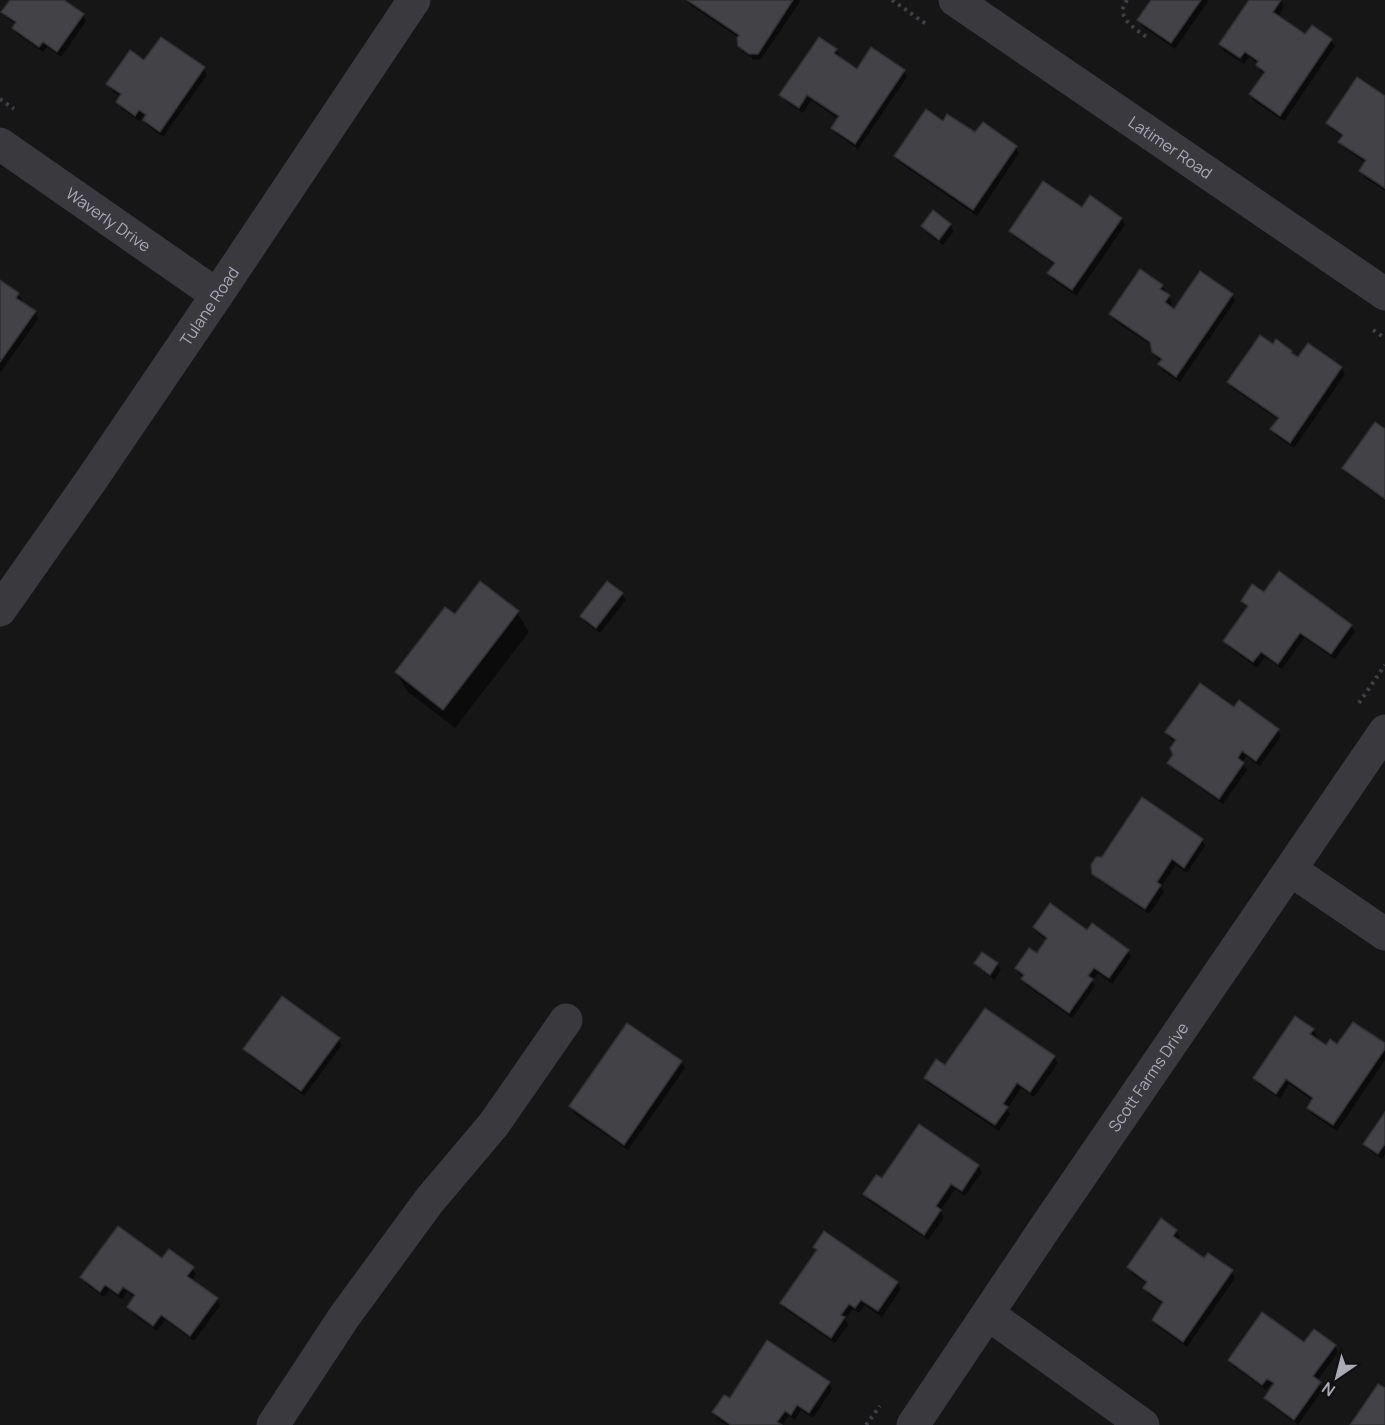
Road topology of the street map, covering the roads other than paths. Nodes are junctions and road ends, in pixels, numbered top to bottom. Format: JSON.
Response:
{"nodes":[{"id":1,"x":414,"y":0,"type":"edge"},
{"id":2,"x":955,"y":0,"type":"edge"},
{"id":3,"x":0,"y":144,"type":"edge"},
{"id":4,"x":1385,"y":294,"type":"edge"},
{"id":5,"x":217,"y":295,"type":"junction"},
{"id":6,"x":0,"y":610,"type":"edge"},
{"id":7,"x":1385,"y":731,"type":"edge"},
{"id":8,"x":1291,"y":870,"type":"junction"},
{"id":9,"x":1385,"y":934,"type":"edge"},
{"id":10,"x":566,"y":1020,"type":"dead end"},
{"id":11,"x":988,"y":1314,"type":"junction"},
{"id":12,"x":273,"y":1425,"type":"edge"},
{"id":13,"x":913,"y":1425,"type":"edge"},
{"id":14,"x":1143,"y":1425,"type":"edge"}],
"edges":[{"from":1,"to":5,"type":"street","name":"Tulane Road"},
{"from":2,"to":4,"type":"street","name":"Latimer Road"},
{"from":3,"to":5,"type":"street","name":"Waverly Drive"},
{"from":5,"to":6,"type":"street","name":"Tulane Road"},
{"from":7,"to":8,"type":"street","name":"Scott Farms Drive"},
{"from":8,"to":9,"type":"street"},
{"from":8,"to":11,"type":"street","name":"Scott Farms Drive"},
{"from":10,"to":12,"type":"street"},
{"from":11,"to":13,"type":"street","name":"Scott Farms Drive"},
{"from":11,"to":14,"type":"street"}]}
